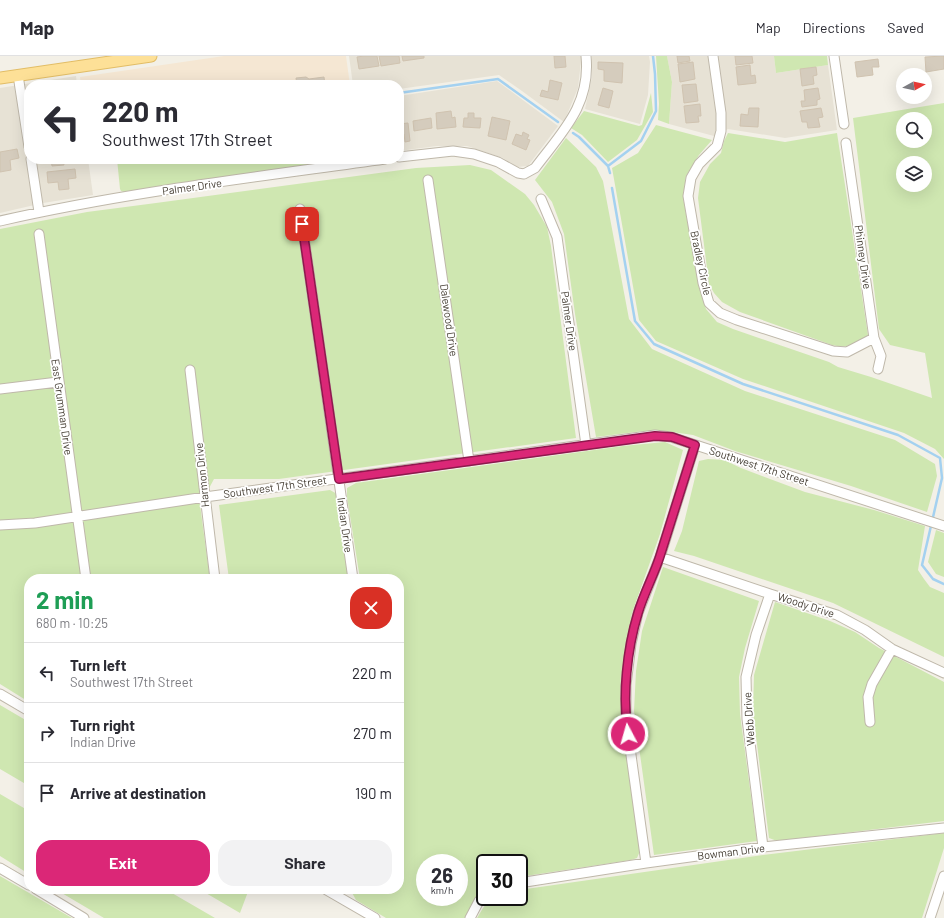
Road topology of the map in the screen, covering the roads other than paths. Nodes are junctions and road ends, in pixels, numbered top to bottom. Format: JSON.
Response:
{"nodes":[{"id":1,"x":151,"y":56,"type":"edge"},
{"id":2,"x":586,"y":56,"type":"edge"},
{"id":3,"x":713,"y":56,"type":"edge"},
{"id":4,"x":834,"y":56,"type":"edge"},
{"id":5,"x":18,"y":75,"type":"junction"},
{"id":6,"x":0,"y":78,"type":"edge"},
{"id":7,"x":24,"y":114,"type":"edge"},
{"id":8,"x":844,"y":124,"type":"dead end"},
{"id":9,"x":846,"y":143,"type":"dead end"},
{"id":10,"x":404,"y":156,"type":"edge"},
{"id":11,"x":32,"y":164,"type":"edge"},
{"id":12,"x":350,"y":164,"type":"edge"},
{"id":13,"x":428,"y":180,"type":"dead end"},
{"id":14,"x":541,"y":200,"type":"dead end"},
{"id":15,"x":300,"y":209,"type":"dead end"},
{"id":16,"x":39,"y":212,"type":"junction"},
{"id":17,"x":0,"y":220,"type":"edge"},
{"id":18,"x":38,"y":234,"type":"dead end"},
{"id":19,"x":874,"y":338,"type":"junction"},
{"id":20,"x":878,"y":369,"type":"dead end"},
{"id":21,"x":190,"y":370,"type":"dead end"},
{"id":22,"x":58,"y":382,"type":"junction"},
{"id":23,"x":0,"y":389,"type":"edge"},
{"id":24,"x":586,"y":445,"type":"junction"},
{"id":25,"x":695,"y":445,"type":"junction"},
{"id":26,"x":469,"y":461,"type":"junction"},
{"id":27,"x":339,"y":479,"type":"junction"},
{"id":28,"x":205,"y":497,"type":"junction"},
{"id":29,"x":78,"y":517,"type":"junction"},
{"id":30,"x":0,"y":525,"type":"edge"},
{"id":31,"x":944,"y":526,"type":"edge"},
{"id":32,"x":660,"y":557,"type":"junction"},
{"id":33,"x":85,"y":574,"type":"edge"},
{"id":34,"x":214,"y":574,"type":"edge"},
{"id":35,"x":352,"y":574,"type":"edge"},
{"id":36,"x":770,"y":594,"type":"junction"},
{"id":37,"x":892,"y":649,"type":"junction"},
{"id":38,"x":944,"y":673,"type":"edge"},
{"id":39,"x":0,"y":694,"type":"edge"},
{"id":40,"x":24,"y":708,"type":"edge"},
{"id":41,"x":870,"y":722,"type":"dead end"},
{"id":42,"x":944,"y":828,"type":"edge"},
{"id":43,"x":763,"y":847,"type":"junction"},
{"id":44,"x":646,"y":863,"type":"junction"},
{"id":45,"x":0,"y":868,"type":"edge"},
{"id":46,"x":944,"y":876,"type":"edge"},
{"id":47,"x":24,"y":882,"type":"edge"},
{"id":48,"x":528,"y":882,"type":"edge"},
{"id":49,"x":44,"y":894,"type":"edge"},
{"id":50,"x":335,"y":894,"type":"edge"},
{"id":51,"x":476,"y":906,"type":"edge"},
{"id":52,"x":84,"y":918,"type":"edge"},
{"id":53,"x":375,"y":918,"type":"edge"},
{"id":54,"x":470,"y":918,"type":"edge"},
{"id":55,"x":930,"y":918,"type":"edge"}],
"edges":[{"from":1,"to":5,"type":"main road"},
{"from":2,"to":10,"type":"street"},
{"from":3,"to":19,"type":"street","name":"Bradley Circle"},
{"from":4,"to":8,"type":"street"},
{"from":5,"to":6,"type":"main road"},
{"from":5,"to":7,"type":"street"},
{"from":9,"to":19,"type":"street","name":"Phinney Drive"},
{"from":11,"to":16,"type":"street"},
{"from":12,"to":16,"type":"street","name":"Palmer Drive"},
{"from":13,"to":26,"type":"street","name":"Dalewood Drive"},
{"from":14,"to":24,"type":"street","name":"Palmer Drive"},
{"from":15,"to":27,"type":"street","name":"Indian Drive"},
{"from":16,"to":17,"type":"street","name":"Palmer Drive"},
{"from":18,"to":22,"type":"street","name":"East Grumman Drive"},
{"from":19,"to":20,"type":"street","name":"Phinney Drive"},
{"from":21,"to":28,"type":"street","name":"Harmon Drive"},
{"from":22,"to":23,"type":"street"},
{"from":22,"to":29,"type":"street","name":"East Grumman Drive"},
{"from":24,"to":25,"type":"street","name":"Southwest 17th Street"},
{"from":24,"to":26,"type":"street","name":"Southwest 17th Street"},
{"from":25,"to":31,"type":"street","name":"Southwest 17th Street"},
{"from":25,"to":32,"type":"street"},
{"from":26,"to":27,"type":"street","name":"Southwest 17th Street"},
{"from":27,"to":28,"type":"street","name":"Southwest 17th Street"},
{"from":27,"to":35,"type":"street","name":"Indian Drive"},
{"from":28,"to":29,"type":"street","name":"Southwest 17th Street"},
{"from":28,"to":34,"type":"street","name":"Harmon Drive"},
{"from":29,"to":30,"type":"street","name":"Southwest 17th Street"},
{"from":29,"to":33,"type":"street","name":"East Grumman Drive"},
{"from":32,"to":36,"type":"street","name":"Woody Drive"},
{"from":32,"to":44,"type":"street"},
{"from":36,"to":37,"type":"street","name":"Woody Drive"},
{"from":36,"to":43,"type":"street","name":"Webb Drive"},
{"from":37,"to":38,"type":"street","name":"Woody Drive"},
{"from":37,"to":41,"type":"street"},
{"from":39,"to":40,"type":"street"},
{"from":42,"to":43,"type":"street","name":"Bowman Drive"},
{"from":43,"to":44,"type":"street","name":"Bowman Drive"},
{"from":44,"to":48,"type":"street","name":"Bowman Drive"},
{"from":45,"to":47,"type":"street"},
{"from":46,"to":55,"type":"street"},
{"from":49,"to":52,"type":"street"},
{"from":50,"to":53,"type":"street"},
{"from":51,"to":54,"type":"street"}]}
